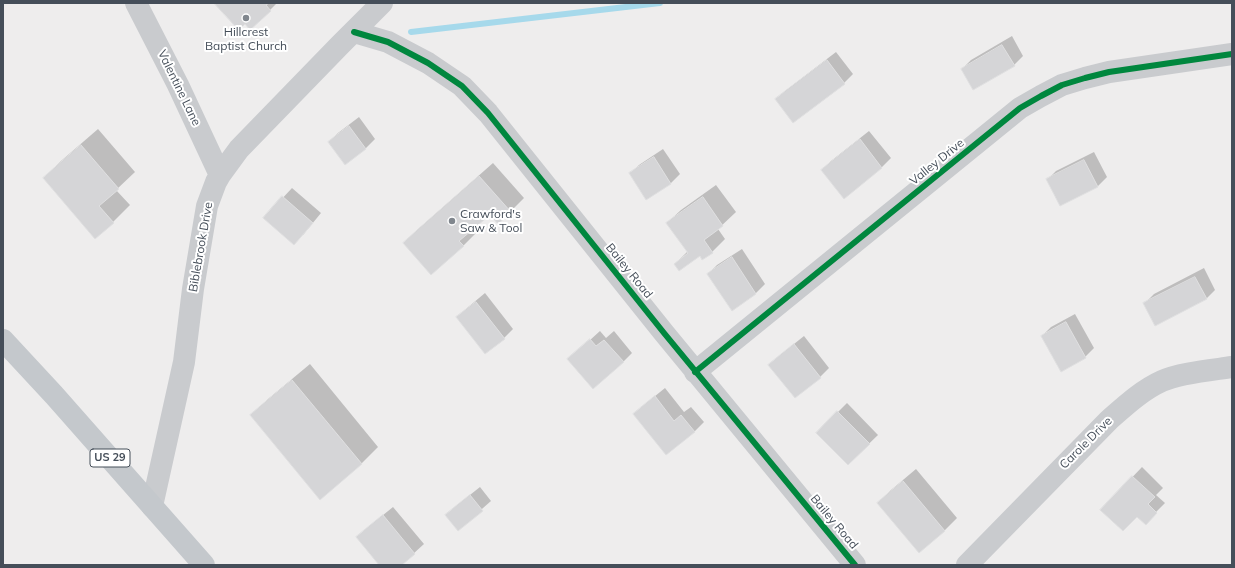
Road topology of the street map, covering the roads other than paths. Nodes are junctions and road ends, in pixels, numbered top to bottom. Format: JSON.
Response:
{"nodes":[{"id":1,"x":136,"y":3,"type":"edge"},
{"id":2,"x":382,"y":3,"type":"edge"},
{"id":3,"x":354,"y":32,"type":"junction"},
{"id":4,"x":1232,"y":54,"type":"edge"},
{"id":5,"x":220,"y":175,"type":"junction"},
{"id":6,"x":3,"y":332,"type":"edge"},
{"id":7,"x":3,"y":340,"type":"edge"},
{"id":8,"x":1232,"y":367,"type":"edge"},
{"id":9,"x":695,"y":372,"type":"junction"},
{"id":10,"x":54,"y":395,"type":"junction"},
{"id":11,"x":152,"y":506,"type":"junction"},
{"id":12,"x":204,"y":565,"type":"edge"},
{"id":13,"x":855,"y":565,"type":"edge"},
{"id":14,"x":967,"y":565,"type":"edge"}],
"edges":[{"from":1,"to":5,"type":"street","name":"Valentine Lane"},
{"from":2,"to":3,"type":"street","name":"Biblebrook Drive"},
{"from":3,"to":5,"type":"street","name":"Biblebrook Drive"},
{"from":3,"to":9,"type":"street","name":"Bailey Road"},
{"from":4,"to":9,"type":"street","name":"Valley Drive"},
{"from":5,"to":11,"type":"street","name":"Biblebrook Drive"},
{"from":6,"to":10,"type":"main road","number":"US 29"},
{"from":7,"to":10,"type":"main road","number":"US 29"},
{"from":8,"to":14,"type":"street","name":"Carole Drive"},
{"from":9,"to":13,"type":"street","name":"Bailey Road"},
{"from":10,"to":11,"type":"main road","number":"US 29"},
{"from":11,"to":12,"type":"main road","number":"US 29"}]}
